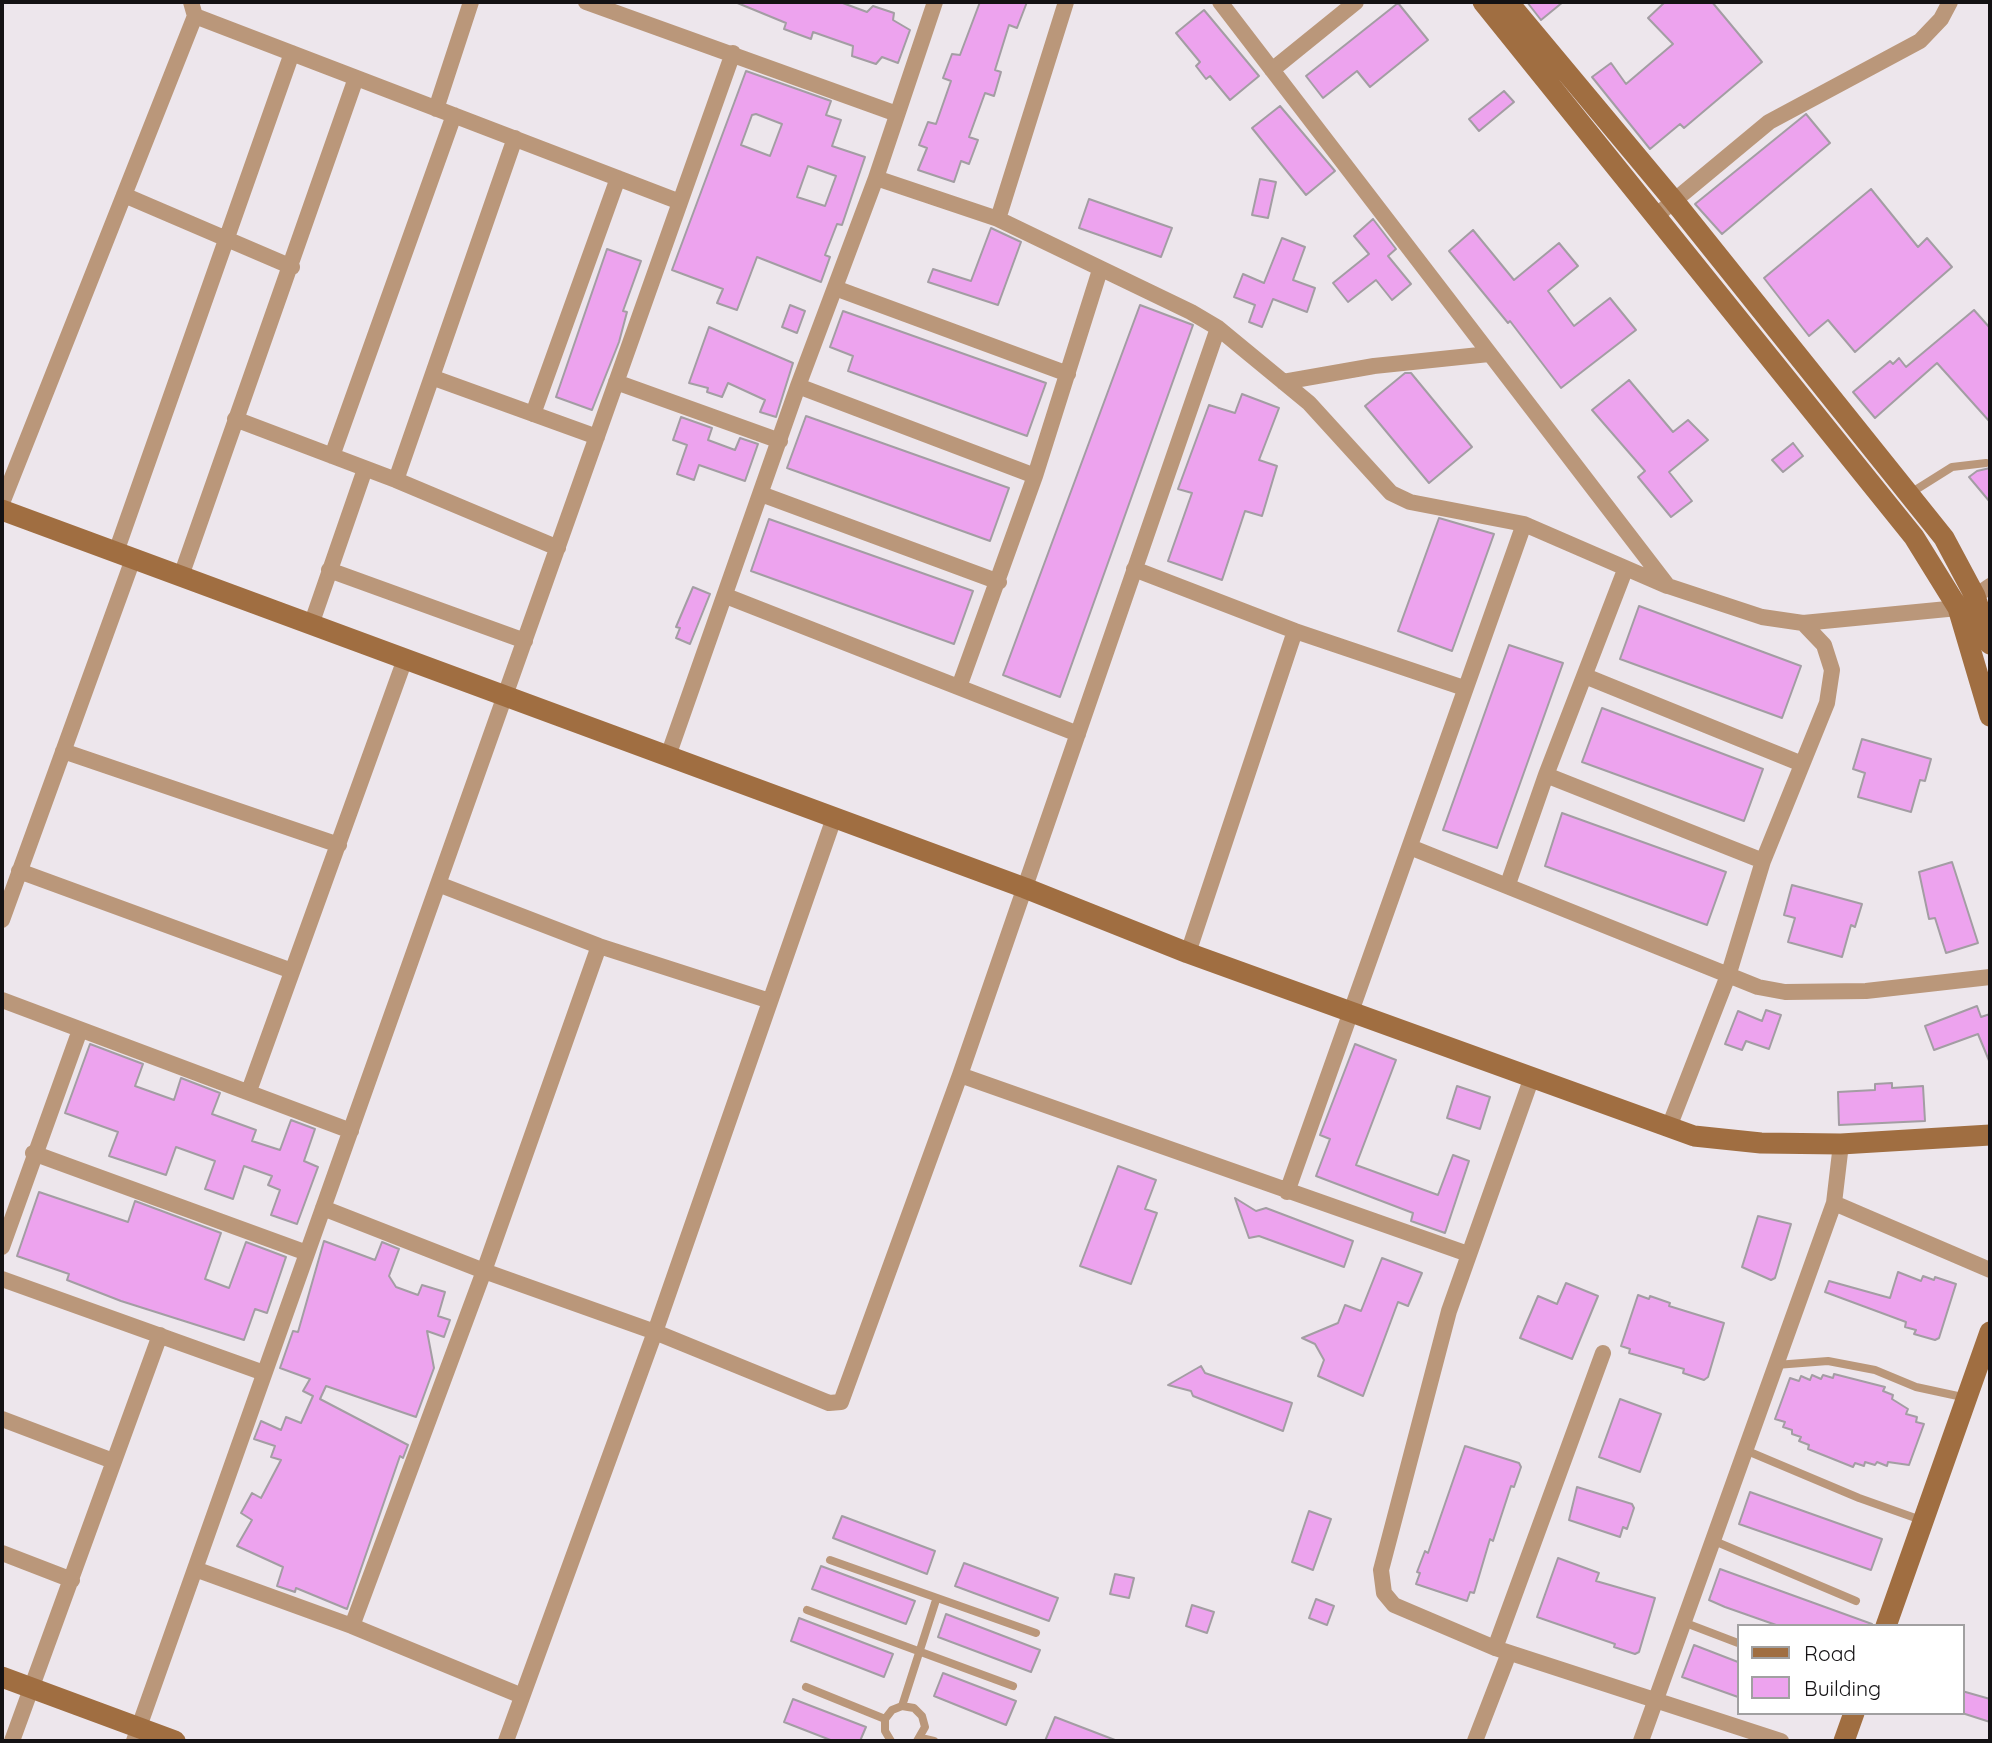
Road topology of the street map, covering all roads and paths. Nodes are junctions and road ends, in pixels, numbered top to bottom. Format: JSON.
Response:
{"nodes":[{"id":1,"x":471,"y":2,"type":"edge"},
{"id":2,"x":1066,"y":2,"type":"edge"},
{"id":3,"x":1220,"y":2,"type":"edge"},
{"id":4,"x":1356,"y":2,"type":"edge"},
{"id":5,"x":1483,"y":2,"type":"edge"},
{"id":6,"x":1508,"y":2,"type":"edge"},
{"id":7,"x":1950,"y":2,"type":"edge"},
{"id":8,"x":592,"y":3,"type":"edge"},
{"id":9,"x":932,"y":3,"type":"edge"},
{"id":10,"x":193,"y":9,"type":"edge"},
{"id":11,"x":292,"y":53,"type":"junction"},
{"id":12,"x":733,"y":53,"type":"junction"},
{"id":13,"x":1272,"y":69,"type":"junction"},
{"id":14,"x":356,"y":78,"type":"junction"},
{"id":15,"x":436,"y":108,"type":"junction"},
{"id":16,"x":897,"y":114,"type":"junction"},
{"id":17,"x":454,"y":115,"type":"junction"},
{"id":18,"x":515,"y":138,"type":"junction"},
{"id":19,"x":618,"y":178,"type":"junction"},
{"id":20,"x":876,"y":178,"type":"junction"},
{"id":21,"x":124,"y":195,"type":"junction"},
{"id":22,"x":680,"y":202,"type":"junction"},
{"id":23,"x":1665,"y":208,"type":"junction"},
{"id":24,"x":998,"y":219,"type":"junction"},
{"id":25,"x":226,"y":237,"type":"junction"},
{"id":26,"x":292,"y":267,"type":"junction"},
{"id":27,"x":1100,"y":270,"type":"junction"},
{"id":28,"x":1739,"y":282,"type":"junction"},
{"id":29,"x":835,"y":288,"type":"junction"},
{"id":30,"x":1721,"y":295,"type":"junction"},
{"id":31,"x":1218,"y":328,"type":"junction"},
{"id":32,"x":1489,"y":354,"type":"junction"},
{"id":33,"x":1068,"y":374,"type":"junction"},
{"id":34,"x":434,"y":378,"type":"junction"},
{"id":35,"x":1817,"y":380,"type":"junction"},
{"id":36,"x":616,"y":382,"type":"junction"},
{"id":37,"x":1283,"y":382,"type":"junction"},
{"id":38,"x":798,"y":386,"type":"junction"},
{"id":39,"x":1800,"y":395,"type":"junction"},
{"id":40,"x":533,"y":414,"type":"junction"},
{"id":41,"x":235,"y":419,"type":"junction"},
{"id":42,"x":597,"y":437,"type":"junction"},
{"id":43,"x":780,"y":441,"type":"junction"},
{"id":44,"x":332,"y":456,"type":"junction"},
{"id":45,"x":1986,"y":463,"type":"dead end"},
{"id":46,"x":365,"y":470,"type":"junction"},
{"id":47,"x":1035,"y":476,"type":"junction"},
{"id":48,"x":396,"y":480,"type":"junction"},
{"id":49,"x":761,"y":494,"type":"junction"},
{"id":50,"x":1908,"y":494,"type":"junction"},
{"id":51,"x":2,"y":503,"type":"edge"},
{"id":52,"x":2,"y":510,"type":"edge"},
{"id":53,"x":1524,"y":524,"type":"junction"},
{"id":54,"x":558,"y":548,"type":"junction"},
{"id":55,"x":125,"y":556,"type":"junction"},
{"id":56,"x":1134,"y":569,"type":"junction"},
{"id":57,"x":329,"y":570,"type":"junction"},
{"id":58,"x":1625,"y":570,"type":"junction"},
{"id":59,"x":181,"y":576,"type":"junction"},
{"id":60,"x":999,"y":582,"type":"junction"},
{"id":61,"x":1668,"y":586,"type":"junction"},
{"id":62,"x":726,"y":596,"type":"junction"},
{"id":63,"x":1975,"y":597,"type":"edge"},
{"id":64,"x":1803,"y":623,"type":"junction"},
{"id":65,"x":312,"y":625,"type":"junction"},
{"id":66,"x":1295,"y":631,"type":"junction"},
{"id":67,"x":525,"y":641,"type":"junction"},
{"id":68,"x":1990,"y":644,"type":"edge"},
{"id":69,"x":405,"y":659,"type":"junction"},
{"id":70,"x":1585,"y":676,"type":"junction"},
{"id":71,"x":958,"y":687,"type":"junction"},
{"id":72,"x":1464,"y":688,"type":"junction"},
{"id":73,"x":505,"y":696,"type":"junction"},
{"id":74,"x":1990,"y":716,"type":"edge"},
{"id":75,"x":1078,"y":734,"type":"junction"},
{"id":76,"x":63,"y":751,"type":"junction"},
{"id":77,"x":668,"y":756,"type":"junction"},
{"id":78,"x":1802,"y":764,"type":"junction"},
{"id":79,"x":1546,"y":775,"type":"junction"},
{"id":80,"x":834,"y":818,"type":"junction"},
{"id":81,"x":339,"y":845,"type":"junction"},
{"id":82,"x":1410,"y":847,"type":"junction"},
{"id":83,"x":1763,"y":861,"type":"junction"},
{"id":84,"x":19,"y":871,"type":"junction"},
{"id":85,"x":438,"y":884,"type":"junction"},
{"id":86,"x":1508,"y":884,"type":"junction"},
{"id":87,"x":1025,"y":888,"type":"junction"},
{"id":88,"x":2,"y":920,"type":"edge"},
{"id":89,"x":598,"y":946,"type":"junction"},
{"id":90,"x":1188,"y":953,"type":"junction"},
{"id":91,"x":292,"y":971,"type":"junction"},
{"id":92,"x":1729,"y":973,"type":"junction"},
{"id":93,"x":1990,"y":977,"type":"edge"},
{"id":94,"x":2,"y":1000,"type":"edge"},
{"id":95,"x":770,"y":1001,"type":"junction"},
{"id":96,"x":1350,"y":1011,"type":"junction"},
{"id":97,"x":80,"y":1030,"type":"junction"},
{"id":98,"x":960,"y":1075,"type":"junction"},
{"id":99,"x":1532,"y":1077,"type":"junction"},
{"id":100,"x":250,"y":1091,"type":"junction"},
{"id":101,"x":1669,"y":1127,"type":"junction"},
{"id":102,"x":351,"y":1131,"type":"junction"},
{"id":103,"x":1988,"y":1133,"type":"edge"},
{"id":104,"x":1841,"y":1144,"type":"junction"},
{"id":105,"x":33,"y":1153,"type":"junction"},
{"id":106,"x":1287,"y":1192,"type":"junction"},
{"id":107,"x":1834,"y":1203,"type":"junction"},
{"id":108,"x":323,"y":1208,"type":"junction"},
{"id":109,"x":2,"y":1247,"type":"edge"},
{"id":110,"x":307,"y":1253,"type":"junction"},
{"id":111,"x":1468,"y":1254,"type":"junction"},
{"id":112,"x":1990,"y":1270,"type":"edge"},
{"id":113,"x":484,"y":1271,"type":"junction"},
{"id":114,"x":2,"y":1279,"type":"edge"},
{"id":115,"x":654,"y":1332,"type":"junction"},
{"id":116,"x":1990,"y":1332,"type":"edge"},
{"id":117,"x":160,"y":1335,"type":"junction"},
{"id":118,"x":1603,"y":1353,"type":"dead end"},
{"id":119,"x":1776,"y":1365,"type":"junction"},
{"id":120,"x":264,"y":1373,"type":"junction"},
{"id":121,"x":1967,"y":1398,"type":"junction"},
{"id":122,"x":2,"y":1419,"type":"edge"},
{"id":123,"x":1745,"y":1450,"type":"junction"},
{"id":124,"x":113,"y":1461,"type":"junction"},
{"id":125,"x":1923,"y":1520,"type":"junction"},
{"id":126,"x":1712,"y":1540,"type":"junction"},
{"id":127,"x":2,"y":1553,"type":"edge"},
{"id":128,"x":830,"y":1560,"type":"dead end"},
{"id":129,"x":195,"y":1569,"type":"junction"},
{"id":130,"x":72,"y":1580,"type":"junction"},
{"id":131,"x":936,"y":1600,"type":"junction"},
{"id":132,"x":1856,"y":1601,"type":"dead end"},
{"id":133,"x":807,"y":1610,"type":"dead end"},
{"id":134,"x":1683,"y":1622,"type":"junction"},
{"id":135,"x":1887,"y":1624,"type":"edge"},
{"id":136,"x":352,"y":1626,"type":"junction"},
{"id":137,"x":1037,"y":1633,"type":"dead end"},
{"id":138,"x":1736,"y":1642,"type":"edge"},
{"id":139,"x":1502,"y":1651,"type":"junction"},
{"id":140,"x":917,"y":1653,"type":"junction"},
{"id":141,"x":2,"y":1677,"type":"edge"},
{"id":142,"x":1013,"y":1686,"type":"dead end"},
{"id":143,"x":806,"y":1687,"type":"dead end"},
{"id":144,"x":32,"y":1688,"type":"junction"},
{"id":145,"x":522,"y":1696,"type":"junction"},
{"id":146,"x":1654,"y":1700,"type":"junction"},
{"id":147,"x":902,"y":1706,"type":"junction"},
{"id":148,"x":1853,"y":1715,"type":"edge"},
{"id":149,"x":885,"y":1719,"type":"junction"},
{"id":150,"x":136,"y":1735,"type":"edge"},
{"id":151,"x":919,"y":1739,"type":"edge"},
{"id":152,"x":12,"y":1741,"type":"edge"},
{"id":153,"x":175,"y":1741,"type":"edge"},
{"id":154,"x":506,"y":1741,"type":"edge"},
{"id":155,"x":891,"y":1741,"type":"edge"},
{"id":156,"x":934,"y":1741,"type":"edge"},
{"id":157,"x":1475,"y":1741,"type":"edge"},
{"id":158,"x":1641,"y":1741,"type":"edge"},
{"id":159,"x":1781,"y":1741,"type":"edge"},
{"id":160,"x":1844,"y":1741,"type":"edge"}],
"edges":[{"from":1,"to":15,"type":"street"},
{"from":2,"to":24,"type":"street"},
{"from":3,"to":13,"type":"street"},
{"from":4,"to":13,"type":"street"},
{"from":5,"to":23,"type":"street"},
{"from":6,"to":23,"type":"street"},
{"from":7,"to":23,"type":"street"},
{"from":8,"to":12,"type":"street"},
{"from":9,"to":16,"type":"street"},
{"from":10,"to":11,"type":"street"},
{"from":10,"to":21,"type":"street"},
{"from":11,"to":14,"type":"street"},
{"from":11,"to":25,"type":"street"},
{"from":12,"to":16,"type":"street"},
{"from":12,"to":22,"type":"street"},
{"from":13,"to":32,"type":"street"},
{"from":14,"to":15,"type":"street"},
{"from":14,"to":26,"type":"street"},
{"from":15,"to":17,"type":"street"},
{"from":16,"to":20,"type":"street"},
{"from":17,"to":18,"type":"street"},
{"from":17,"to":44,"type":"street"},
{"from":18,"to":19,"type":"street"},
{"from":18,"to":34,"type":"street"},
{"from":19,"to":22,"type":"street"},
{"from":19,"to":40,"type":"street"},
{"from":20,"to":24,"type":"street"},
{"from":20,"to":29,"type":"street"},
{"from":21,"to":25,"type":"street"},
{"from":21,"to":51,"type":"street"},
{"from":22,"to":36,"type":"street"},
{"from":23,"to":28,"type":"street"},
{"from":23,"to":30,"type":"street"},
{"from":24,"to":27,"type":"street"},
{"from":25,"to":26,"type":"street"},
{"from":25,"to":55,"type":"street"},
{"from":26,"to":41,"type":"street"},
{"from":27,"to":31,"type":"street"},
{"from":27,"to":33,"type":"street"},
{"from":28,"to":30,"type":"street"},
{"from":28,"to":35,"type":"street"},
{"from":29,"to":33,"type":"street"},
{"from":29,"to":38,"type":"street"},
{"from":30,"to":39,"type":"street"},
{"from":31,"to":37,"type":"street"},
{"from":31,"to":56,"type":"street"},
{"from":32,"to":37,"type":"street"},
{"from":32,"to":61,"type":"street"},
{"from":33,"to":47,"type":"street"},
{"from":34,"to":40,"type":"street"},
{"from":34,"to":48,"type":"street"},
{"from":35,"to":39,"type":"street"},
{"from":35,"to":50,"type":"street"},
{"from":36,"to":42,"type":"street"},
{"from":36,"to":43,"type":"street"},
{"from":37,"to":53,"type":"street"},
{"from":38,"to":43,"type":"street"},
{"from":38,"to":47,"type":"street"},
{"from":39,"to":63,"type":"street"},
{"from":40,"to":42,"type":"street"},
{"from":41,"to":44,"type":"street"},
{"from":41,"to":59,"type":"street"},
{"from":42,"to":54,"type":"street"},
{"from":43,"to":49,"type":"street"},
{"from":44,"to":46,"type":"street"},
{"from":45,"to":50,"type":"lane"},
{"from":46,"to":48,"type":"street"},
{"from":46,"to":57,"type":"street"},
{"from":47,"to":60,"type":"street"},
{"from":48,"to":54,"type":"street"},
{"from":49,"to":60,"type":"street"},
{"from":49,"to":62,"type":"street"},
{"from":50,"to":63,"type":"street"},
{"from":52,"to":55,"type":"street"},
{"from":53,"to":58,"type":"street"},
{"from":53,"to":72,"type":"street"},
{"from":54,"to":67,"type":"street"},
{"from":55,"to":59,"type":"street"},
{"from":55,"to":76,"type":"street"},
{"from":56,"to":66,"type":"street"},
{"from":56,"to":75,"type":"street"},
{"from":57,"to":65,"type":"street"},
{"from":57,"to":67,"type":"street"},
{"from":58,"to":61,"type":"street"},
{"from":58,"to":70,"type":"street"},
{"from":59,"to":65,"type":"street"},
{"from":60,"to":71,"type":"street"},
{"from":61,"to":64,"type":"street"},
{"from":62,"to":71,"type":"street"},
{"from":62,"to":77,"type":"street"},
{"from":63,"to":64,"type":"street"},
{"from":63,"to":68,"type":"street"},
{"from":63,"to":74,"type":"street"},
{"from":64,"to":78,"type":"street"},
{"from":65,"to":69,"type":"street"},
{"from":66,"to":72,"type":"street"},
{"from":66,"to":90,"type":"street"},
{"from":67,"to":73,"type":"street"},
{"from":69,"to":73,"type":"street"},
{"from":69,"to":81,"type":"street"},
{"from":70,"to":78,"type":"street"},
{"from":70,"to":79,"type":"street"},
{"from":71,"to":75,"type":"street"},
{"from":72,"to":82,"type":"street"},
{"from":73,"to":77,"type":"street"},
{"from":73,"to":85,"type":"street"},
{"from":75,"to":87,"type":"street"},
{"from":76,"to":81,"type":"street"},
{"from":76,"to":84,"type":"street"},
{"from":77,"to":80,"type":"street"},
{"from":78,"to":83,"type":"street"},
{"from":79,"to":83,"type":"street"},
{"from":79,"to":86,"type":"street"},
{"from":80,"to":87,"type":"street"},
{"from":80,"to":95,"type":"street"},
{"from":81,"to":91,"type":"street"},
{"from":82,"to":86,"type":"street"},
{"from":82,"to":96,"type":"street"},
{"from":83,"to":92,"type":"street"},
{"from":84,"to":88,"type":"street"},
{"from":84,"to":91,"type":"street"},
{"from":85,"to":89,"type":"street"},
{"from":85,"to":102,"type":"street"},
{"from":86,"to":92,"type":"street"},
{"from":87,"to":90,"type":"street"},
{"from":87,"to":98,"type":"street"},
{"from":89,"to":95,"type":"street"},
{"from":89,"to":113,"type":"street"},
{"from":90,"to":96,"type":"street"},
{"from":91,"to":100,"type":"street"},
{"from":92,"to":93,"type":"street"},
{"from":92,"to":101,"type":"street"},
{"from":94,"to":97,"type":"street"},
{"from":95,"to":115,"type":"street"},
{"from":96,"to":99,"type":"street"},
{"from":96,"to":106,"type":"street"},
{"from":97,"to":100,"type":"street"},
{"from":97,"to":105,"type":"street"},
{"from":98,"to":106,"type":"street"},
{"from":98,"to":115,"type":"street"},
{"from":99,"to":101,"type":"street"},
{"from":99,"to":111,"type":"street"},
{"from":100,"to":102,"type":"street"},
{"from":101,"to":104,"type":"street"},
{"from":102,"to":108,"type":"street"},
{"from":103,"to":104,"type":"street"},
{"from":104,"to":107,"type":"street"},
{"from":105,"to":109,"type":"street"},
{"from":105,"to":110,"type":"street"},
{"from":106,"to":111,"type":"street"},
{"from":107,"to":112,"type":"street"},
{"from":107,"to":119,"type":"street"},
{"from":108,"to":110,"type":"street"},
{"from":108,"to":113,"type":"street"},
{"from":110,"to":120,"type":"street"},
{"from":111,"to":139,"type":"street"},
{"from":113,"to":115,"type":"street"},
{"from":113,"to":136,"type":"street"},
{"from":114,"to":117,"type":"street"},
{"from":115,"to":145,"type":"street"},
{"from":116,"to":121,"type":"street"},
{"from":117,"to":120,"type":"street"},
{"from":117,"to":124,"type":"street"},
{"from":118,"to":139,"type":"street"},
{"from":119,"to":121,"type":"lane"},
{"from":119,"to":123,"type":"street"},
{"from":120,"to":129,"type":"street"},
{"from":121,"to":125,"type":"street"},
{"from":122,"to":124,"type":"street"},
{"from":123,"to":125,"type":"lane"},
{"from":123,"to":126,"type":"street"},
{"from":124,"to":130,"type":"street"},
{"from":125,"to":135,"type":"street"},
{"from":126,"to":132,"type":"lane"},
{"from":126,"to":134,"type":"street"},
{"from":127,"to":130,"type":"street"},
{"from":128,"to":131,"type":"lane"},
{"from":129,"to":136,"type":"street"},
{"from":129,"to":150,"type":"street"},
{"from":130,"to":144,"type":"street"},
{"from":131,"to":137,"type":"lane"},
{"from":131,"to":140,"type":"lane"},
{"from":133,"to":140,"type":"lane"},
{"from":134,"to":138,"type":"lane"},
{"from":134,"to":146,"type":"street"},
{"from":136,"to":145,"type":"street"},
{"from":139,"to":146,"type":"street"},
{"from":139,"to":157,"type":"street"},
{"from":140,"to":142,"type":"lane"},
{"from":140,"to":147,"type":"lane"},
{"from":141,"to":144,"type":"street"},
{"from":143,"to":149,"type":"lane"},
{"from":144,"to":150,"type":"street"},
{"from":144,"to":152,"type":"street"},
{"from":145,"to":154,"type":"street"},
{"from":146,"to":158,"type":"street"},
{"from":146,"to":159,"type":"street"},
{"from":147,"to":149,"type":"lane"},
{"from":147,"to":151,"type":"lane"},
{"from":148,"to":160,"type":"street"},
{"from":149,"to":155,"type":"lane"},
{"from":150,"to":153,"type":"street"},
{"from":151,"to":156,"type":"lane"}]}
